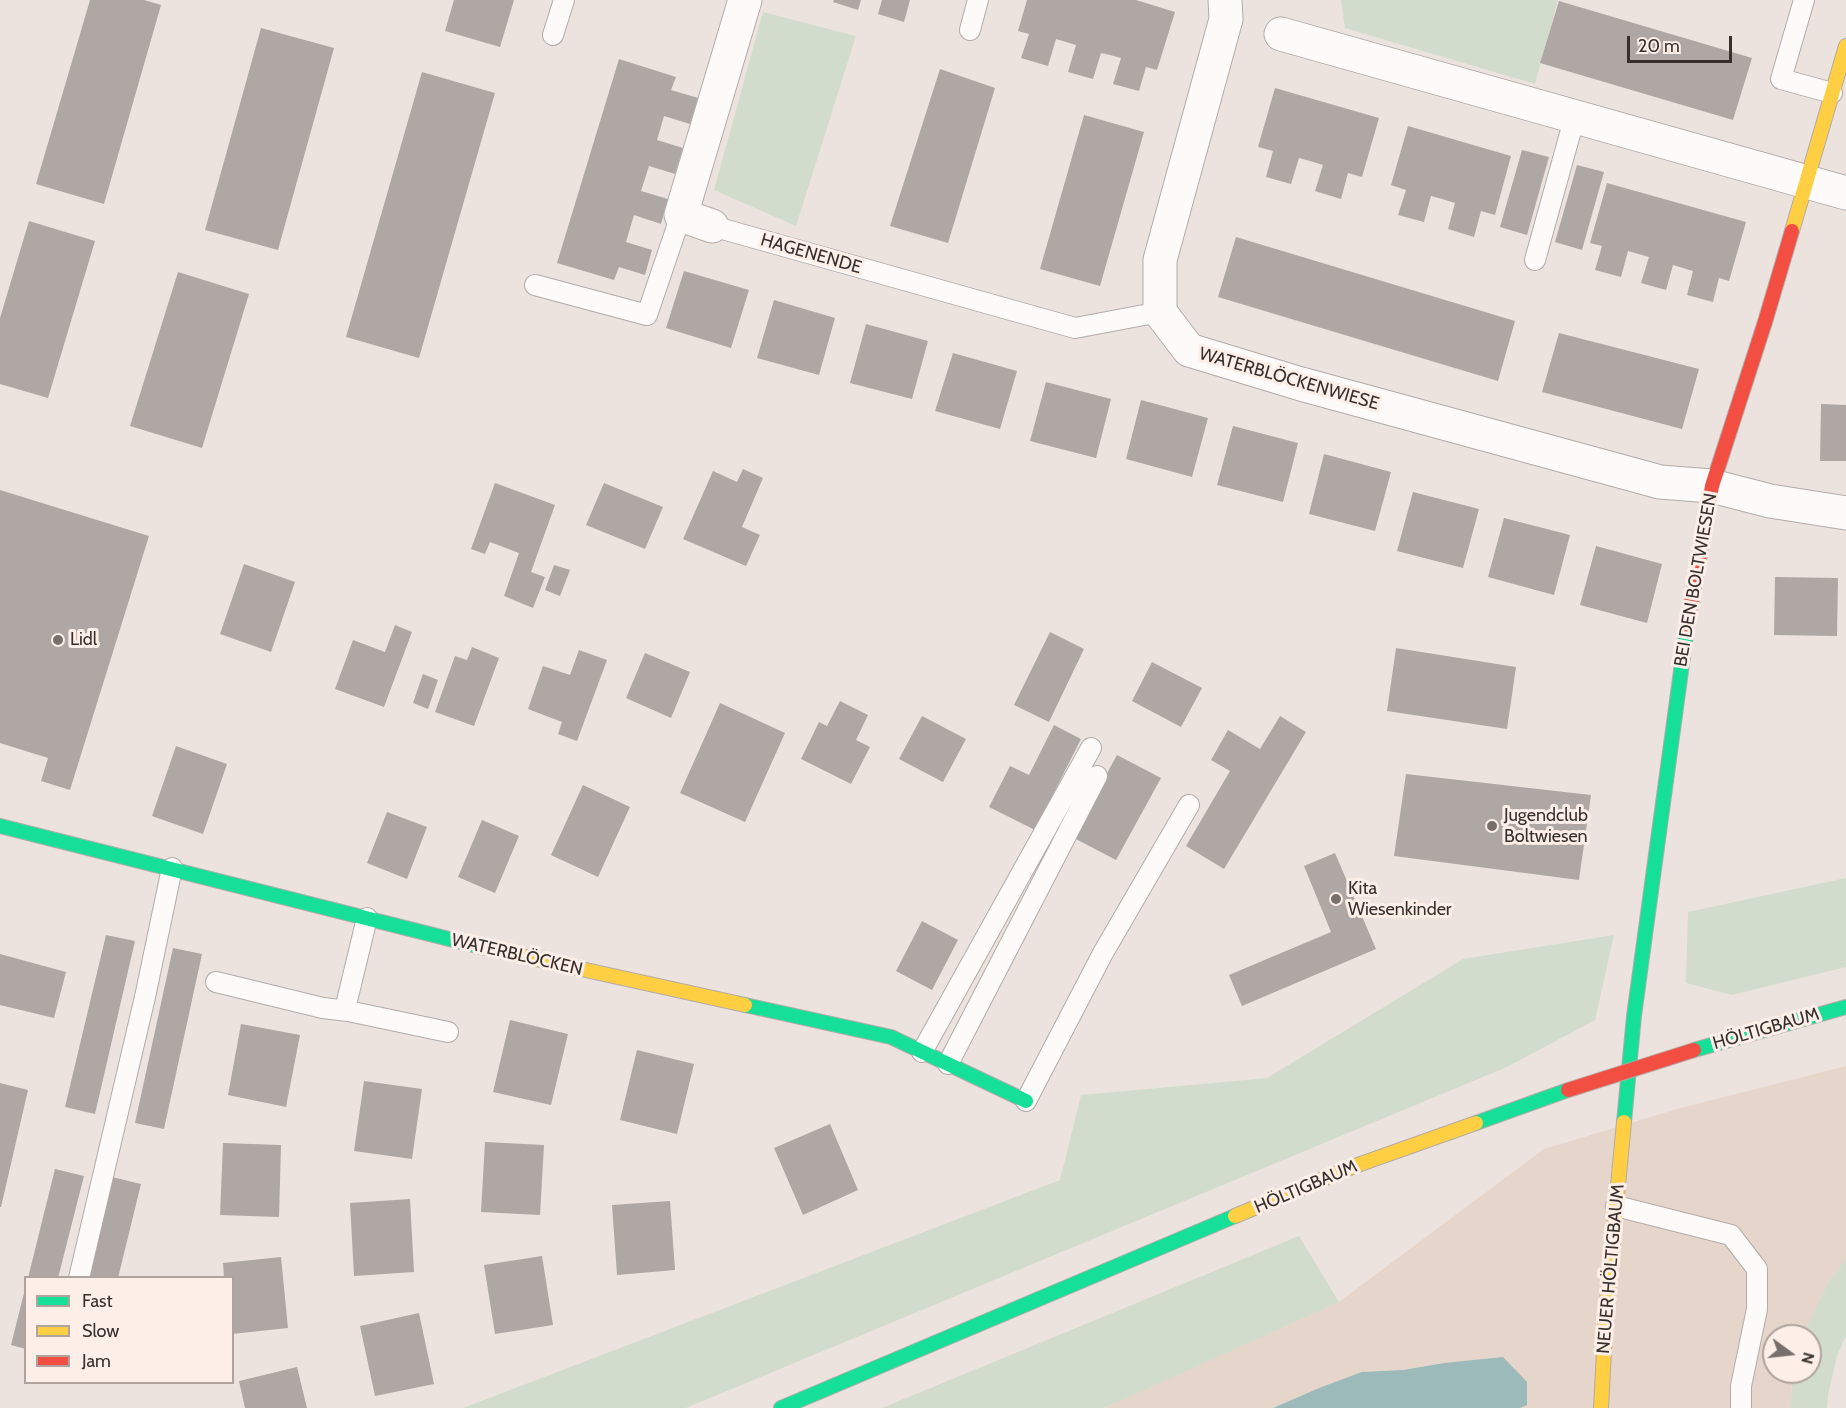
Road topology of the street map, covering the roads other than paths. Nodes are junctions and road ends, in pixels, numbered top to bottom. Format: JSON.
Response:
{"nodes":[{"id":1,"x":564,"y":0,"type":"edge"},
{"id":2,"x":745,"y":0,"type":"edge"},
{"id":3,"x":978,"y":0,"type":"edge"},
{"id":4,"x":1226,"y":0,"type":"edge"},
{"id":5,"x":1804,"y":0,"type":"edge"},
{"id":6,"x":970,"y":30,"type":"dead end"},
{"id":7,"x":1281,"y":34,"type":"dead end"},
{"id":8,"x":553,"y":35,"type":"dead end"},
{"id":9,"x":1846,"y":46,"type":"edge"},
{"id":10,"x":1832,"y":93,"type":"junction"},
{"id":11,"x":1575,"y":116,"type":"junction"},
{"id":12,"x":1805,"y":182,"type":"junction"},
{"id":13,"x":1846,"y":193,"type":"edge"},
{"id":14,"x":681,"y":215,"type":"junction"},
{"id":15,"x":712,"y":226,"type":"joint"},
{"id":16,"x":1535,"y":260,"type":"dead end"},
{"id":17,"x":534,"y":285,"type":"dead end"},
{"id":18,"x":1160,"y":312,"type":"junction"},
{"id":19,"x":1712,"y":486,"type":"junction"},
{"id":20,"x":1846,"y":513,"type":"edge"},
{"id":21,"x":1091,"y":748,"type":"dead end"},
{"id":22,"x":1096,"y":776,"type":"dead end"},
{"id":23,"x":1189,"y":805,"type":"dead end"},
{"id":24,"x":0,"y":826,"type":"edge"},
{"id":25,"x":172,"y":868,"type":"junction"},
{"id":26,"x":367,"y":918,"type":"junction"},
{"id":27,"x":216,"y":982,"type":"dead end"},
{"id":28,"x":1846,"y":1007,"type":"edge"},
{"id":29,"x":348,"y":1011,"type":"junction"},
{"id":30,"x":448,"y":1032,"type":"dead end"},
{"id":31,"x":922,"y":1052,"type":"junction"},
{"id":32,"x":948,"y":1064,"type":"junction"},
{"id":33,"x":1026,"y":1101,"type":"joint"},
{"id":34,"x":1624,"y":1130,"type":"joint"},
{"id":35,"x":1617,"y":1206,"type":"junction"},
{"id":36,"x":79,"y":1276,"type":"edge"},
{"id":37,"x":781,"y":1408,"type":"edge"},
{"id":38,"x":1601,"y":1408,"type":"edge"},
{"id":39,"x":1741,"y":1408,"type":"edge"}],
"edges":[{"from":1,"to":8,"type":"lane"},
{"from":2,"to":14,"type":"street"},
{"from":3,"to":6,"type":"lane"},
{"from":4,"to":18,"type":"street"},
{"from":5,"to":10,"type":"lane"},
{"from":7,"to":11,"type":"street"},
{"from":9,"to":10,"type":"street","name":"BEI DEN BOLTWIESEN"},
{"from":10,"to":12,"type":"street","name":"BEI DEN BOLTWIESEN"},
{"from":11,"to":12,"type":"street"},
{"from":11,"to":16,"type":"lane"},
{"from":12,"to":13,"type":"street"},
{"from":12,"to":19,"type":"street","name":"BEI DEN BOLTWIESEN"},
{"from":14,"to":15,"type":"street","name":"HAGENENDE"},
{"from":14,"to":17,"type":"lane"},
{"from":15,"to":18,"type":"lane","name":"HAGENENDE"},
{"from":18,"to":19,"type":"street","name":"WATERBLÖCKENWIESE"},
{"from":19,"to":20,"type":"street","name":"WATERBLÖCKENWIESE"},
{"from":19,"to":34,"type":"street","name":"BEI DEN BOLTWIESEN"},
{"from":21,"to":31,"type":"lane"},
{"from":22,"to":32,"type":"lane"},
{"from":23,"to":33,"type":"lane"},
{"from":24,"to":25,"type":"street","name":"WATERBLÖCKEN"},
{"from":25,"to":26,"type":"street","name":"WATERBLÖCKEN"},
{"from":25,"to":36,"type":"lane"},
{"from":26,"to":29,"type":"lane"},
{"from":26,"to":31,"type":"street","name":"WATERBLÖCKEN"},
{"from":27,"to":29,"type":"lane"},
{"from":28,"to":37,"type":"street","name":"HÖLTIGBAUM","bridge":true},
{"from":29,"to":30,"type":"lane"},
{"from":31,"to":32,"type":"street","name":"WATERBLÖCKEN"},
{"from":32,"to":33,"type":"street","name":"WATERBLÖCKEN"},
{"from":34,"to":35,"type":"street","name":"NEUER HÖLTIGBAUM"},
{"from":35,"to":38,"type":"street","name":"NEUER HÖLTIGBAUM"},
{"from":35,"to":39,"type":"lane"}]}
